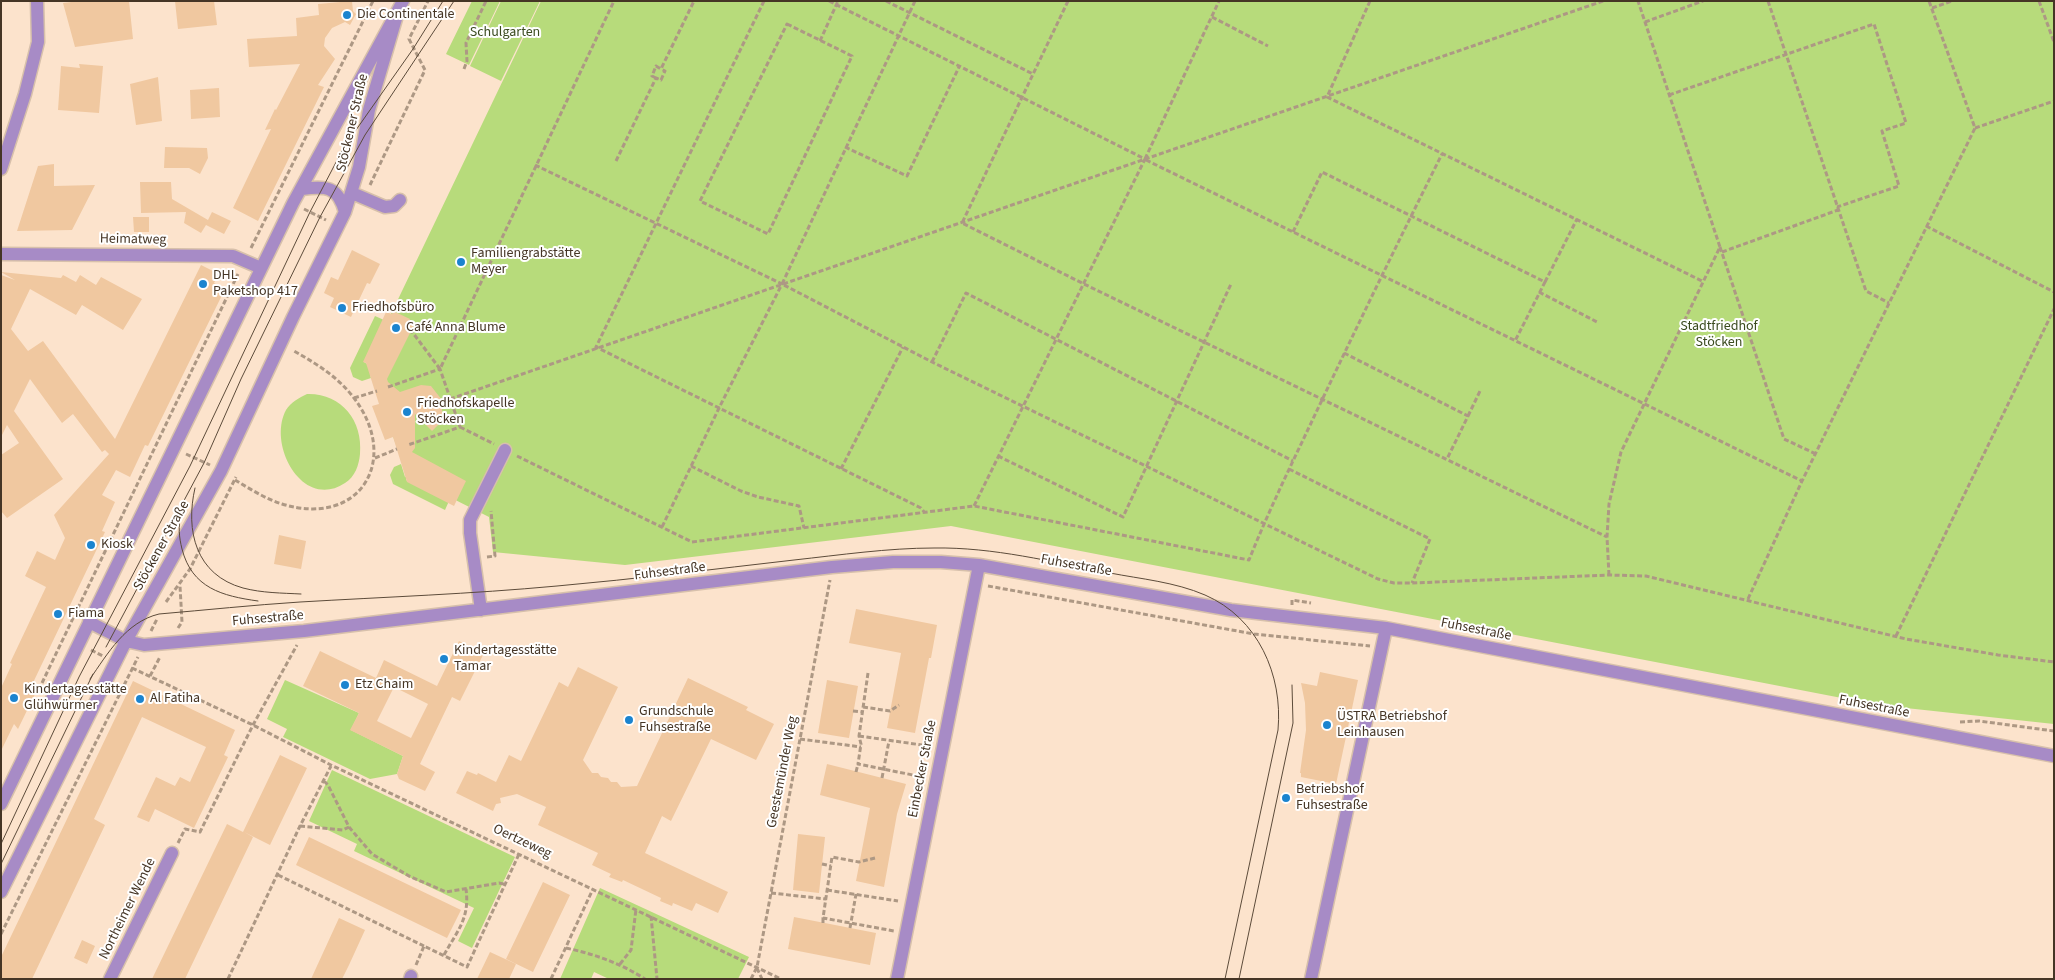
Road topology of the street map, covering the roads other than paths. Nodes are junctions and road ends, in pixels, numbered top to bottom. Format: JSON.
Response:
{"nodes":[{"id":1,"x":38,"y":1,"type":"edge"},
{"id":2,"x":401,"y":7,"type":"edge"},
{"id":3,"x":1,"y":169,"type":"edge"},
{"id":4,"x":302,"y":189,"type":"junction"},
{"id":5,"x":358,"y":196,"type":"junction"},
{"id":6,"x":400,"y":200,"type":"dead end"},
{"id":7,"x":345,"y":212,"type":"junction"},
{"id":8,"x":1,"y":254,"type":"edge"},
{"id":9,"x":261,"y":268,"type":"junction"},
{"id":10,"x":505,"y":450,"type":"road end"},
{"id":11,"x":979,"y":565,"type":"junction"},
{"id":12,"x":481,"y":610,"type":"junction"},
{"id":13,"x":89,"y":622,"type":"junction"},
{"id":14,"x":1386,"y":628,"type":"junction"},
{"id":15,"x":126,"y":641,"type":"junction"},
{"id":16,"x":2054,"y":756,"type":"edge"},
{"id":17,"x":1,"y":804,"type":"edge"},
{"id":18,"x":172,"y":853,"type":"road end"},
{"id":19,"x":1,"y":892,"type":"edge"},
{"id":20,"x":110,"y":979,"type":"edge"},
{"id":21,"x":897,"y":979,"type":"edge"},
{"id":22,"x":1311,"y":979,"type":"edge"}],
"edges":[{"from":1,"to":3,"type":"street"},
{"from":2,"to":4,"type":"street","name":"Stöckener Straße"},
{"from":2,"to":5,"type":"street","name":"Stöckener Straße"},
{"from":4,"to":7,"type":"street","name":"Stöckener Straße"},
{"from":4,"to":9,"type":"street","name":"Stöckener Straße"},
{"from":5,"to":6,"type":"street"},
{"from":5,"to":7,"type":"street","name":"Stöckener Straße"},
{"from":7,"to":15,"type":"street","name":"Stöckener Straße"},
{"from":8,"to":9,"type":"street","name":"Heimatweg"},
{"from":9,"to":13,"type":"street","name":"Stöckener Straße"},
{"from":10,"to":12,"type":"street"},
{"from":11,"to":12,"type":"street","name":"Fuhsestraße"},
{"from":11,"to":14,"type":"street","name":"Fuhsestraße"},
{"from":11,"to":21,"type":"street","name":"Einbecker Straße"},
{"from":12,"to":15,"type":"street","name":"Fuhsestraße"},
{"from":13,"to":15,"type":"street","name":"Fuhsestraße"},
{"from":13,"to":17,"type":"street","name":"Stöckener Straße"},
{"from":14,"to":16,"type":"street","name":"Fuhsestraße"},
{"from":14,"to":22,"type":"street"},
{"from":15,"to":19,"type":"street","name":"Stöckener Straße"},
{"from":18,"to":20,"type":"street","name":"Northeimer Wende"}]}
